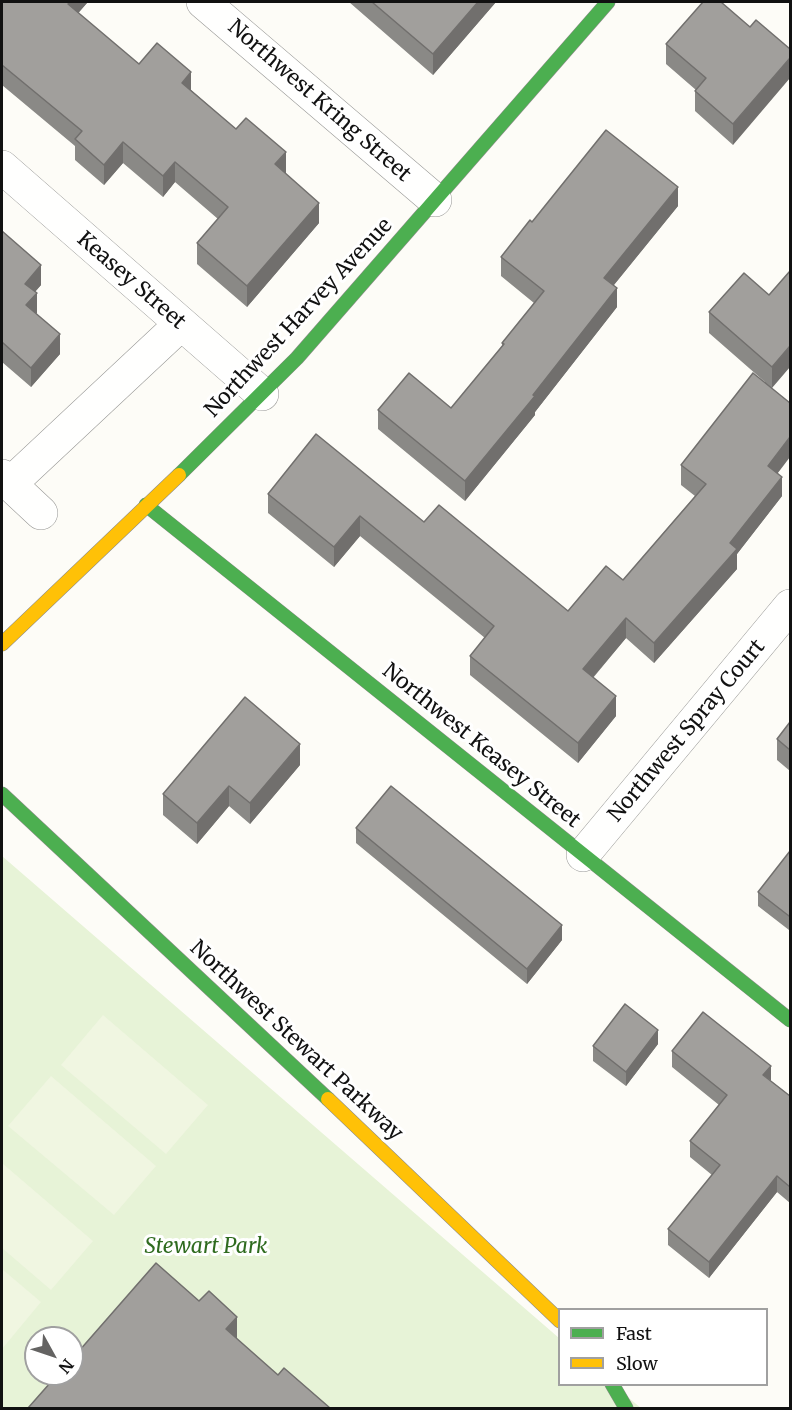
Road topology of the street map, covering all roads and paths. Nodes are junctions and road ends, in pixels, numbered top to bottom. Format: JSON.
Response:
{"nodes":[{"id":1,"x":203,"y":2,"type":"edge"},
{"id":2,"x":608,"y":2,"type":"edge"},
{"id":3,"x":2,"y":167,"type":"edge"},
{"id":4,"x":435,"y":200,"type":"junction"},
{"id":5,"x":181,"y":324,"type":"junction"},
{"id":6,"x":262,"y":394,"type":"junction"},
{"id":7,"x":6,"y":480,"type":"edge"},
{"id":8,"x":146,"y":505,"type":"junction"},
{"id":9,"x":41,"y":513,"type":"dead end"},
{"id":10,"x":790,"y":606,"type":"edge"},
{"id":11,"x":2,"y":644,"type":"edge"},
{"id":12,"x":2,"y":794,"type":"edge"},
{"id":13,"x":583,"y":855,"type":"junction"},
{"id":14,"x":790,"y":1020,"type":"edge"},
{"id":15,"x":558,"y":1319,"type":"edge"},
{"id":16,"x":613,"y":1386,"type":"edge"},
{"id":17,"x":626,"y":1408,"type":"edge"}],
"edges":[{"from":1,"to":4,"type":"street","name":"Northwest Kring Street"},
{"from":2,"to":4,"type":"street","name":"Northwest Harvey Avenue"},
{"from":3,"to":5,"type":"street","name":"Keasey Street"},
{"from":4,"to":6,"type":"street","name":"Northwest Harvey Avenue"},
{"from":5,"to":6,"type":"street","name":"Keasey Street"},
{"from":5,"to":7,"type":"street"},
{"from":6,"to":8,"type":"street","name":"Northwest Harvey Avenue"},
{"from":7,"to":9,"type":"street"},
{"from":8,"to":11,"type":"street","name":"Northwest Harvey Avenue"},
{"from":8,"to":13,"type":"street","name":"Northwest Keasey Street"},
{"from":10,"to":13,"type":"street","name":"Northwest Spray Court"},
{"from":12,"to":15,"type":"street","name":"Northwest Stewart Parkway"},
{"from":13,"to":14,"type":"street","name":"Northwest Keasey Street"},
{"from":16,"to":17,"type":"street"}]}
